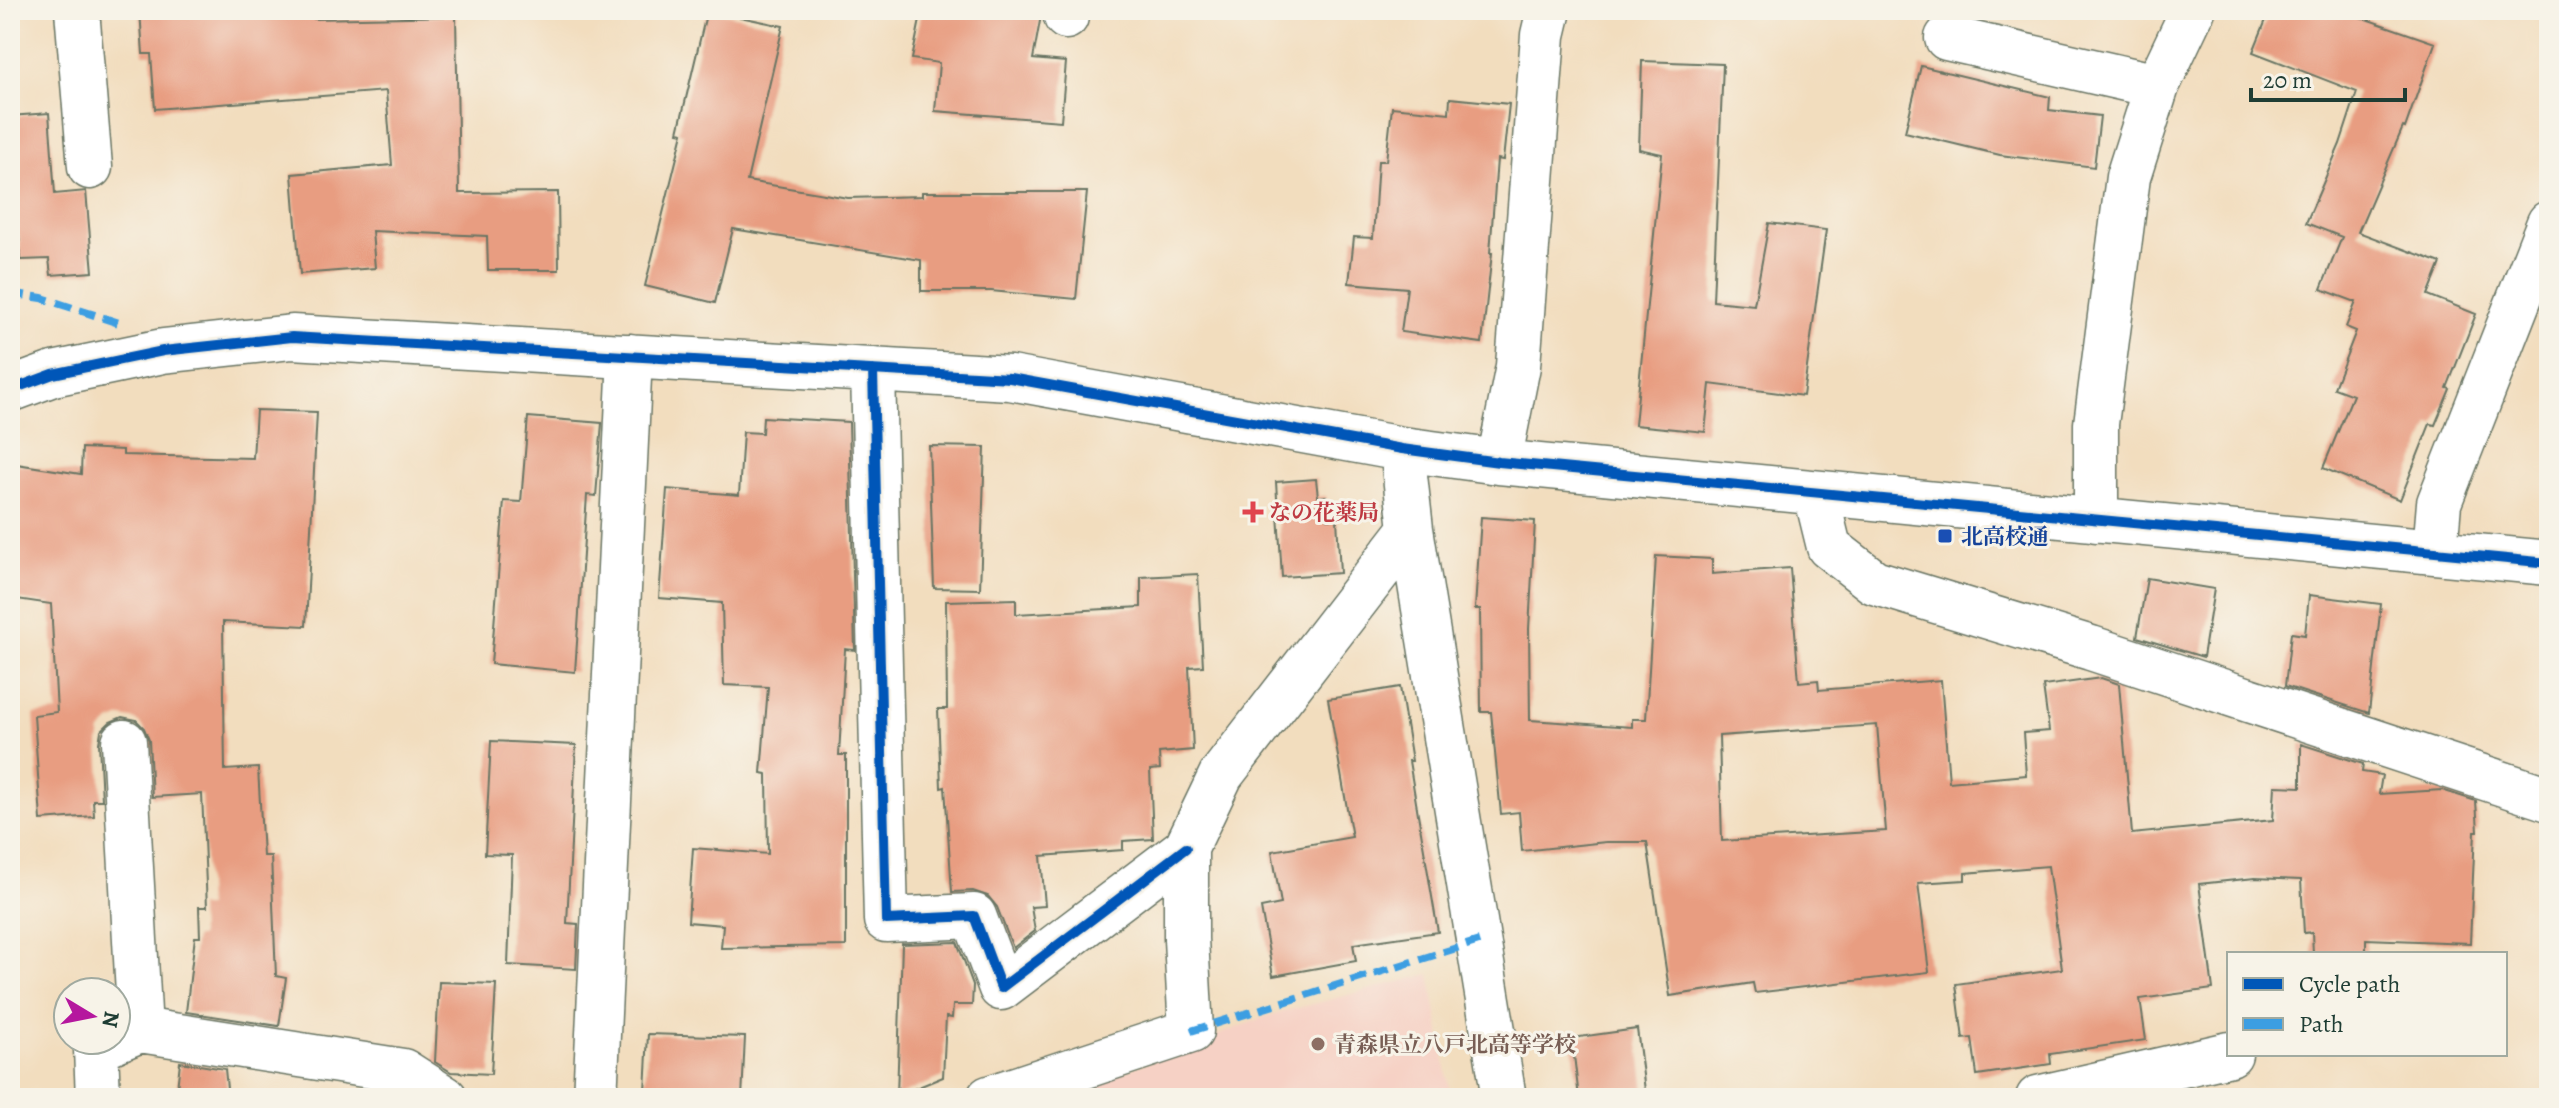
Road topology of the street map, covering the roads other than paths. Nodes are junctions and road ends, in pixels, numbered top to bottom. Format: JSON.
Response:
{"nodes":[{"id":1,"x":77,"y":10,"type":"edge"},
{"id":2,"x":1549,"y":10,"type":"edge"},
{"id":3,"x":2193,"y":10,"type":"edge"},
{"id":4,"x":1947,"y":38,"type":"dead end"},
{"id":5,"x":2157,"y":86,"type":"junction"},
{"id":6,"x":90,"y":167,"type":"dead end"},
{"id":7,"x":2545,"y":246,"type":"edge"},
{"id":8,"x":630,"y":356,"type":"junction"},
{"id":9,"x":873,"y":370,"type":"junction"},
{"id":10,"x":10,"y":390,"type":"edge"},
{"id":11,"x":1402,"y":449,"type":"junction"},
{"id":12,"x":1499,"y":462,"type":"junction"},
{"id":13,"x":1816,"y":494,"type":"junction"},
{"id":14,"x":2096,"y":520,"type":"junction"},
{"id":15,"x":1411,"y":529,"type":"junction"},
{"id":16,"x":2435,"y":551,"type":"junction"},
{"id":17,"x":2549,"y":563,"type":"edge"},
{"id":18,"x":124,"y":742,"type":"dead end"},
{"id":19,"x":2549,"y":799,"type":"edge"},
{"id":20,"x":1186,"y":848,"type":"junction"},
{"id":21,"x":124,"y":976,"type":"edge"},
{"id":22,"x":132,"y":1038,"type":"edge"},
{"id":23,"x":2227,"y":1055,"type":"edge"},
{"id":24,"x":96,"y":1056,"type":"edge"},
{"id":25,"x":98,"y":1098,"type":"edge"},
{"id":26,"x":445,"y":1098,"type":"edge"},
{"id":27,"x":595,"y":1098,"type":"edge"},
{"id":28,"x":989,"y":1098,"type":"edge"},
{"id":29,"x":1504,"y":1098,"type":"edge"},
{"id":30,"x":2038,"y":1098,"type":"edge"}],
"edges":[{"from":1,"to":6,"type":"street"},
{"from":2,"to":12,"type":"street"},
{"from":3,"to":5,"type":"street"},
{"from":4,"to":5,"type":"street"},
{"from":5,"to":14,"type":"street"},
{"from":7,"to":16,"type":"street"},
{"from":8,"to":9,"type":"street"},
{"from":8,"to":10,"type":"street"},
{"from":8,"to":27,"type":"street"},
{"from":9,"to":11,"type":"street"},
{"from":9,"to":20,"type":"street"},
{"from":11,"to":12,"type":"street"},
{"from":11,"to":15,"type":"street"},
{"from":12,"to":13,"type":"street"},
{"from":13,"to":14,"type":"street"},
{"from":13,"to":19,"type":"street"},
{"from":14,"to":16,"type":"street"},
{"from":15,"to":20,"type":"street"},
{"from":15,"to":29,"type":"street"},
{"from":16,"to":17,"type":"street"},
{"from":18,"to":21,"type":"street"},
{"from":20,"to":28,"type":"street"},
{"from":22,"to":26,"type":"street"},
{"from":23,"to":30,"type":"street"},
{"from":24,"to":25,"type":"street"}]}
